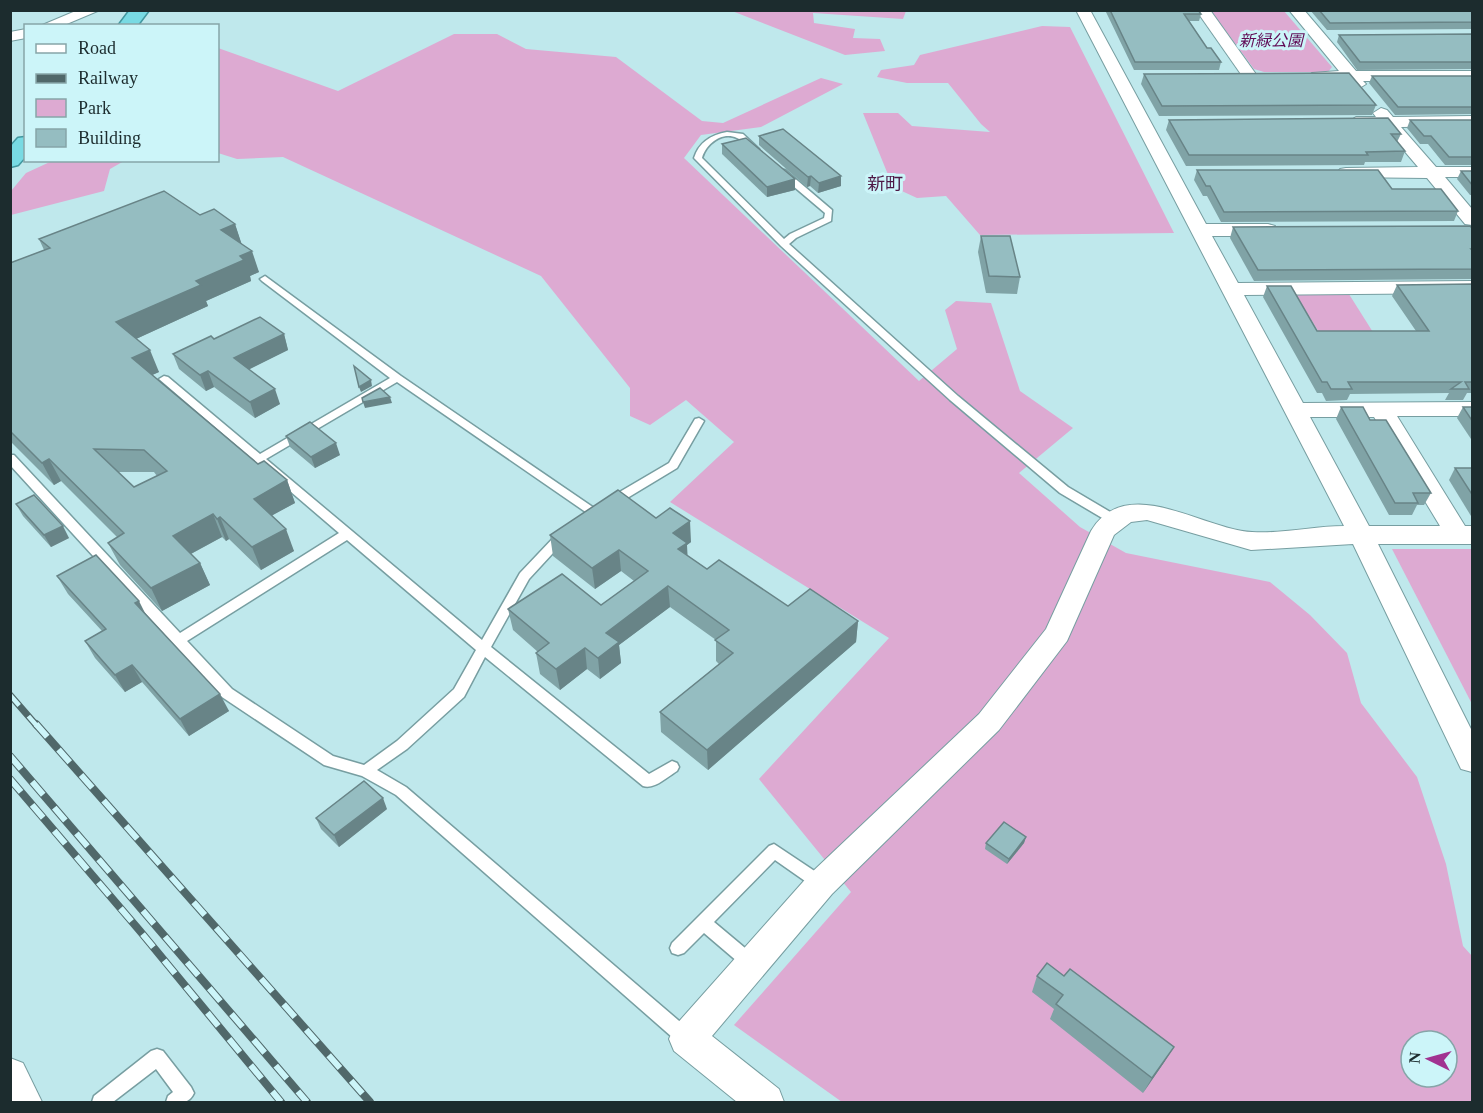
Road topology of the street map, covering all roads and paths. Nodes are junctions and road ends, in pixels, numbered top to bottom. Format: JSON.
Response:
{"nodes":[{"id":1,"x":93,"y":10,"type":"edge"},
{"id":2,"x":140,"y":10,"type":"edge"},
{"id":3,"x":1083,"y":10,"type":"edge"},
{"id":4,"x":1203,"y":10,"type":"edge"},
{"id":5,"x":1296,"y":10,"type":"edge"},
{"id":6,"x":53,"y":24,"type":"edge"},
{"id":7,"x":129,"y":24,"type":"edge"},
{"id":8,"x":1318,"y":36,"type":"junction"},
{"id":9,"x":1342,"y":36,"type":"edge"},
{"id":10,"x":1306,"y":76,"type":"edge"},
{"id":11,"x":1351,"y":76,"type":"junction"},
{"id":12,"x":1473,"y":76,"type":"edge"},
{"id":13,"x":1118,"y":77,"type":"junction"},
{"id":14,"x":1142,"y":77,"type":"edge"},
{"id":15,"x":1226,"y":77,"type":"edge"},
{"id":16,"x":1473,"y":121,"type":"edge"},
{"id":17,"x":1342,"y":122,"type":"edge"},
{"id":18,"x":1389,"y":122,"type":"junction"},
{"id":19,"x":1143,"y":123,"type":"junction"},
{"id":20,"x":1166,"y":123,"type":"dead end"},
{"id":21,"x":24,"y":145,"type":"edge"},
{"id":22,"x":767,"y":159,"type":"edge"},
{"id":23,"x":10,"y":160,"type":"edge"},
{"id":24,"x":776,"y":167,"type":"edge"},
{"id":25,"x":1432,"y":172,"type":"junction"},
{"id":26,"x":1473,"y":172,"type":"edge"},
{"id":27,"x":1169,"y":173,"type":"junction"},
{"id":28,"x":1193,"y":173,"type":"dead end"},
{"id":29,"x":1324,"y":173,"type":"edge"},
{"id":30,"x":1469,"y":226,"type":"edge"},
{"id":31,"x":1199,"y":230,"type":"junction"},
{"id":32,"x":1282,"y":230,"type":"edge"},
{"id":33,"x":784,"y":244,"type":"junction"},
{"id":34,"x":265,"y":279,"type":"dead end"},
{"id":35,"x":1473,"y":287,"type":"edge"},
{"id":36,"x":1229,"y":289,"type":"junction"},
{"id":37,"x":164,"y":378,"type":"dead end"},
{"id":38,"x":397,"y":378,"type":"junction"},
{"id":39,"x":1381,"y":409,"type":"junction"},
{"id":40,"x":1473,"y":409,"type":"edge"},
{"id":41,"x":1295,"y":410,"type":"junction"},
{"id":42,"x":699,"y":421,"type":"dead end"},
{"id":43,"x":10,"y":458,"type":"edge"},
{"id":44,"x":259,"y":459,"type":"junction"},
{"id":45,"x":584,"y":518,"type":"junction"},
{"id":46,"x":1113,"y":519,"type":"junction"},
{"id":47,"x":346,"y":534,"type":"junction"},
{"id":48,"x":1465,"y":535,"type":"edge"},
{"id":49,"x":1362,"y":536,"type":"junction"},
{"id":50,"x":179,"y":640,"type":"junction"},
{"id":51,"x":483,"y":648,"type":"junction"},
{"id":52,"x":1473,"y":760,"type":"edge"},
{"id":53,"x":672,"y":767,"type":"dead end"},
{"id":54,"x":366,"y":771,"type":"junction"},
{"id":55,"x":821,"y":884,"type":"junction"},
{"id":56,"x":704,"y":923,"type":"junction"},
{"id":57,"x":678,"y":948,"type":"dead end"},
{"id":58,"x":752,"y":964,"type":"junction"},
{"id":59,"x":687,"y":1039,"type":"junction"},
{"id":60,"x":10,"y":1076,"type":"edge"},
{"id":61,"x":24,"y":1102,"type":"edge"},
{"id":62,"x":100,"y":1102,"type":"edge"},
{"id":63,"x":174,"y":1102,"type":"edge"},
{"id":64,"x":766,"y":1102,"type":"edge"}],
"edges":[{"from":1,"to":6,"type":"street"},
{"from":2,"to":7,"type":"highway"},
{"from":3,"to":13,"type":"street"},
{"from":4,"to":15,"type":"street"},
{"from":5,"to":8,"type":"street"},
{"from":8,"to":9,"type":"street"},
{"from":8,"to":11,"type":"street"},
{"from":10,"to":11,"type":"street"},
{"from":11,"to":12,"type":"street"},
{"from":11,"to":18,"type":"street"},
{"from":13,"to":14,"type":"street"},
{"from":13,"to":19,"type":"street"},
{"from":16,"to":18,"type":"street"},
{"from":17,"to":18,"type":"street"},
{"from":18,"to":25,"type":"street"},
{"from":19,"to":20,"type":"street"},
{"from":19,"to":27,"type":"street"},
{"from":21,"to":23,"type":"highway"},
{"from":22,"to":33,"type":"lane"},
{"from":24,"to":33,"type":"lane"},
{"from":25,"to":26,"type":"street"},
{"from":25,"to":29,"type":"street"},
{"from":25,"to":30,"type":"street"},
{"from":27,"to":28,"type":"street"},
{"from":27,"to":31,"type":"street"},
{"from":31,"to":32,"type":"street"},
{"from":31,"to":36,"type":"street"},
{"from":33,"to":46,"type":"lane"},
{"from":34,"to":38,"type":"lane"},
{"from":35,"to":36,"type":"street"},
{"from":36,"to":41,"type":"street"},
{"from":37,"to":44,"type":"lane"},
{"from":38,"to":44,"type":"lane"},
{"from":38,"to":45,"type":"lane"},
{"from":39,"to":40,"type":"street"},
{"from":39,"to":41,"type":"street"},
{"from":39,"to":48,"type":"street"},
{"from":41,"to":49,"type":"street"},
{"from":42,"to":45,"type":"lane"},
{"from":43,"to":50,"type":"lane"},
{"from":44,"to":47,"type":"lane"},
{"from":45,"to":51,"type":"lane"},
{"from":46,"to":49,"type":"street"},
{"from":46,"to":55,"type":"street"},
{"from":47,"to":50,"type":"lane"},
{"from":47,"to":51,"type":"lane"},
{"from":48,"to":49,"type":"street"},
{"from":49,"to":52,"type":"street"},
{"from":50,"to":54,"type":"lane"},
{"from":51,"to":53,"type":"lane"},
{"from":51,"to":54,"type":"lane"},
{"from":54,"to":59,"type":"lane"},
{"from":55,"to":56,"type":"lane"},
{"from":55,"to":58,"type":"street"},
{"from":56,"to":57,"type":"lane"},
{"from":56,"to":58,"type":"lane"},
{"from":58,"to":59,"type":"street"},
{"from":59,"to":64,"type":"street"},
{"from":60,"to":61,"type":"street"},
{"from":62,"to":63,"type":"lane"}]}
